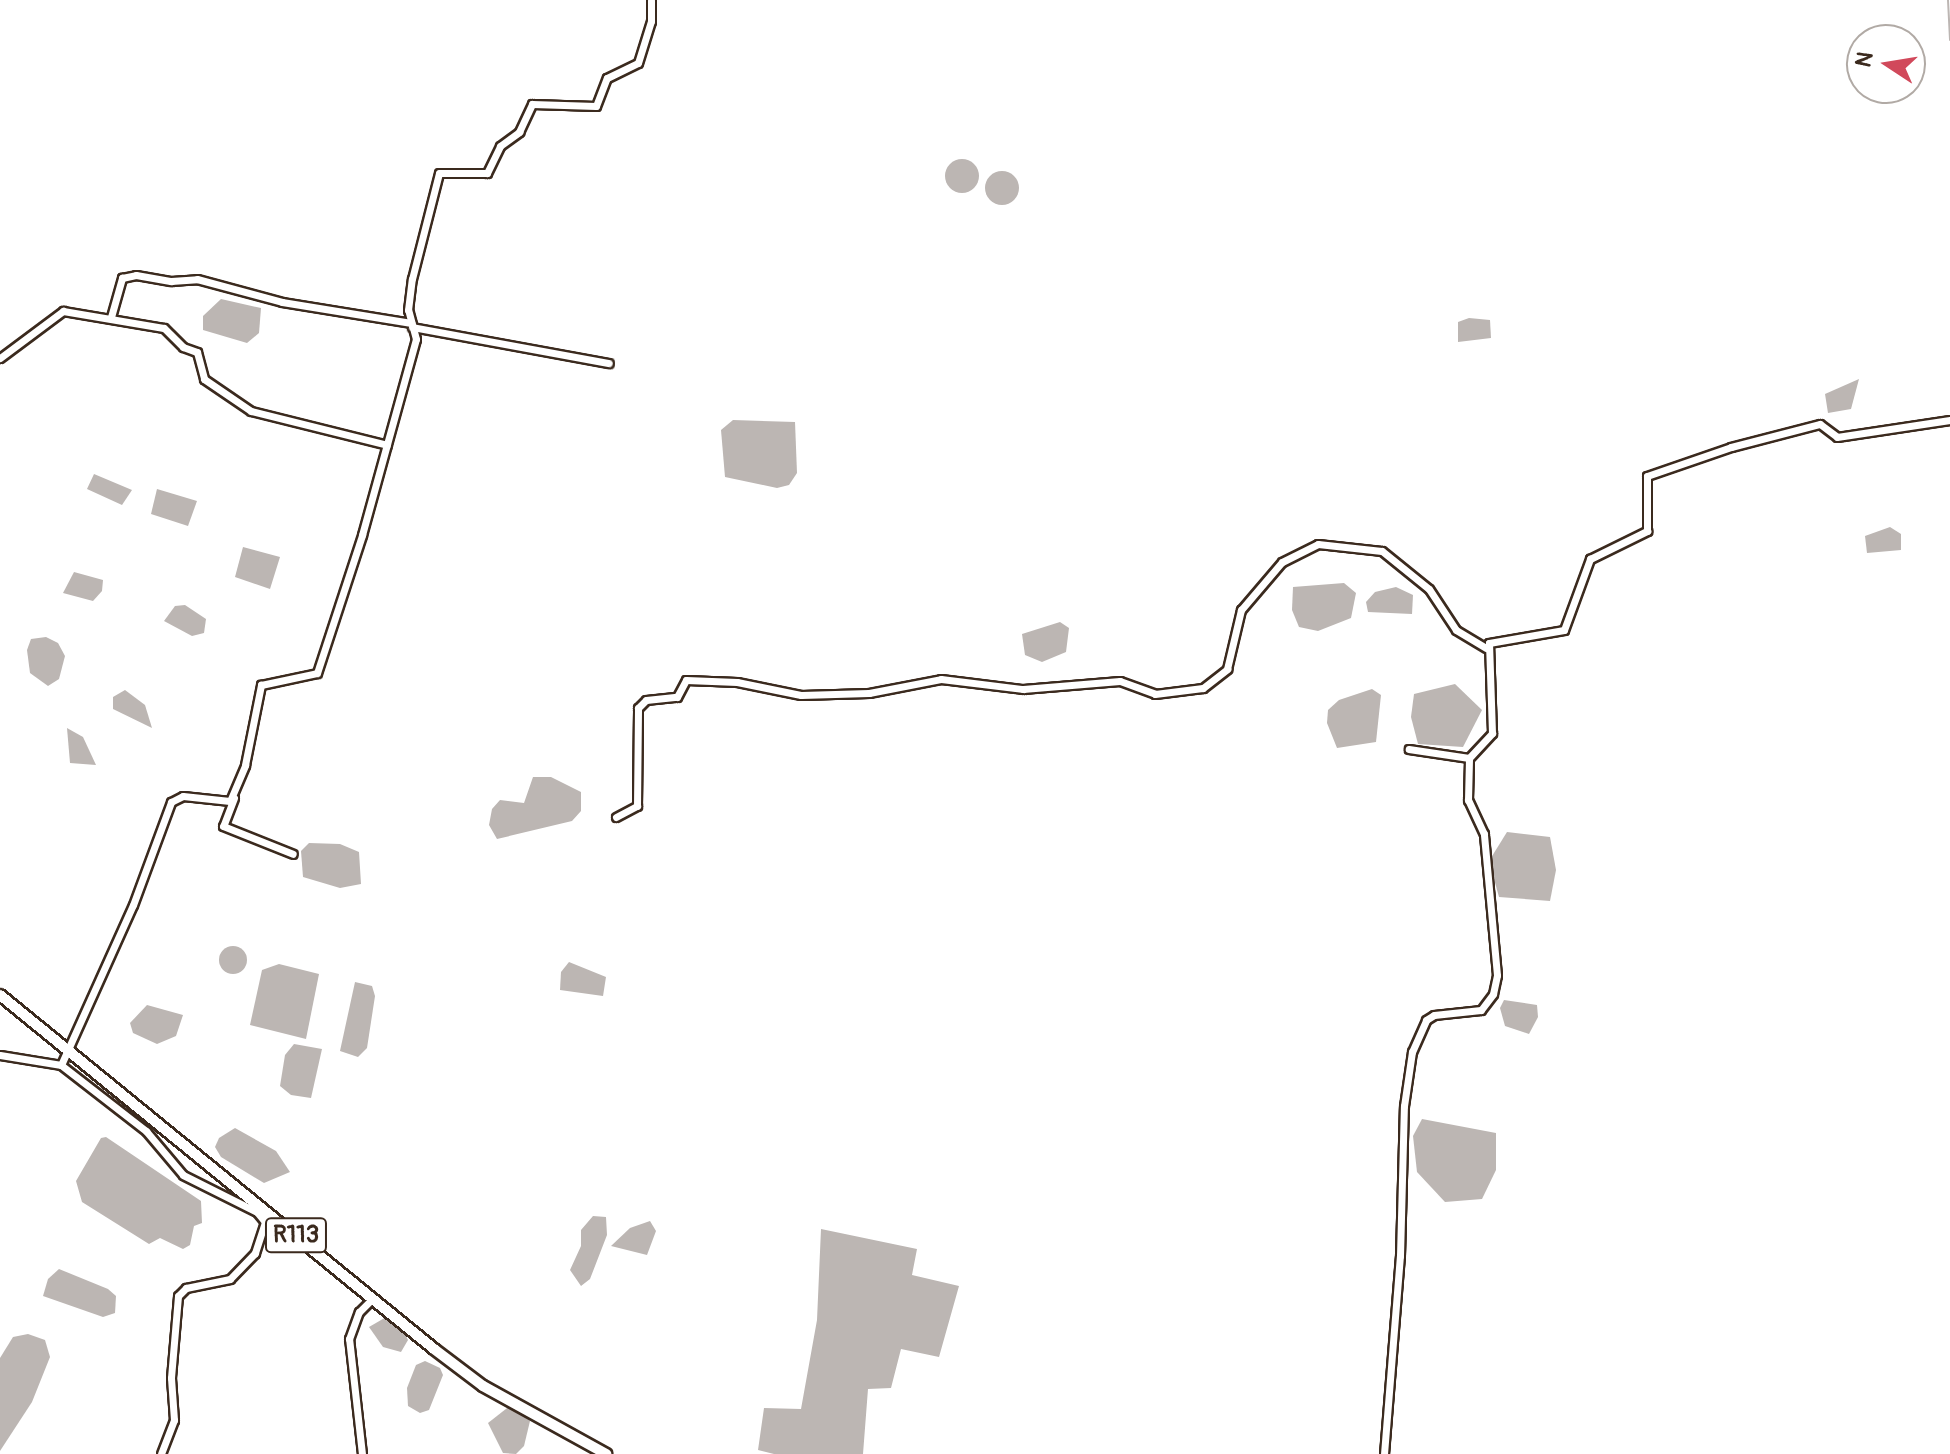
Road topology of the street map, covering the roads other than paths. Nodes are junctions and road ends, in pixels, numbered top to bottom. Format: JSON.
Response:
{"nodes":[{"id":1,"x":651,"y":0,"type":"edge"},
{"id":2,"x":111,"y":317,"type":"junction"},
{"id":3,"x":411,"y":325,"type":"junction"},
{"id":4,"x":0,"y":358,"type":"edge"},
{"id":5,"x":609,"y":363,"type":"dead end"},
{"id":6,"x":1950,"y":420,"type":"edge"},
{"id":7,"x":387,"y":445,"type":"junction"},
{"id":8,"x":1486,"y":648,"type":"junction"},
{"id":9,"x":1409,"y":749,"type":"dead end"},
{"id":10,"x":1469,"y":758,"type":"junction"},
{"id":11,"x":234,"y":798,"type":"junction"},
{"id":12,"x":616,"y":817,"type":"dead end"},
{"id":13,"x":293,"y":854,"type":"dead end"},
{"id":14,"x":0,"y":995,"type":"edge"},
{"id":15,"x":70,"y":1051,"type":"junction"},
{"id":16,"x":0,"y":1055,"type":"edge"},
{"id":17,"x":61,"y":1065,"type":"junction"},
{"id":18,"x":373,"y":1298,"type":"junction"},
{"id":19,"x":161,"y":1454,"type":"edge"},
{"id":20,"x":362,"y":1454,"type":"edge"},
{"id":21,"x":606,"y":1454,"type":"edge"},
{"id":22,"x":1384,"y":1454,"type":"edge"}],
"edges":[{"from":1,"to":3,"type":"street"},
{"from":2,"to":3,"type":"street"},
{"from":2,"to":4,"type":"street"},
{"from":2,"to":7,"type":"street"},
{"from":3,"to":5,"type":"street"},
{"from":3,"to":7,"type":"street"},
{"from":6,"to":8,"type":"street"},
{"from":7,"to":11,"type":"street"},
{"from":8,"to":10,"type":"street"},
{"from":8,"to":12,"type":"street"},
{"from":9,"to":10,"type":"street"},
{"from":10,"to":22,"type":"street"},
{"from":11,"to":13,"type":"street"},
{"from":11,"to":15,"type":"street"},
{"from":14,"to":15,"type":"main road","number":"R113"},
{"from":15,"to":17,"type":"street"},
{"from":15,"to":18,"type":"main road","number":"R113"},
{"from":16,"to":17,"type":"street"},
{"from":17,"to":19,"type":"street"},
{"from":18,"to":20,"type":"street"},
{"from":18,"to":21,"type":"main road","number":"R113"}]}
